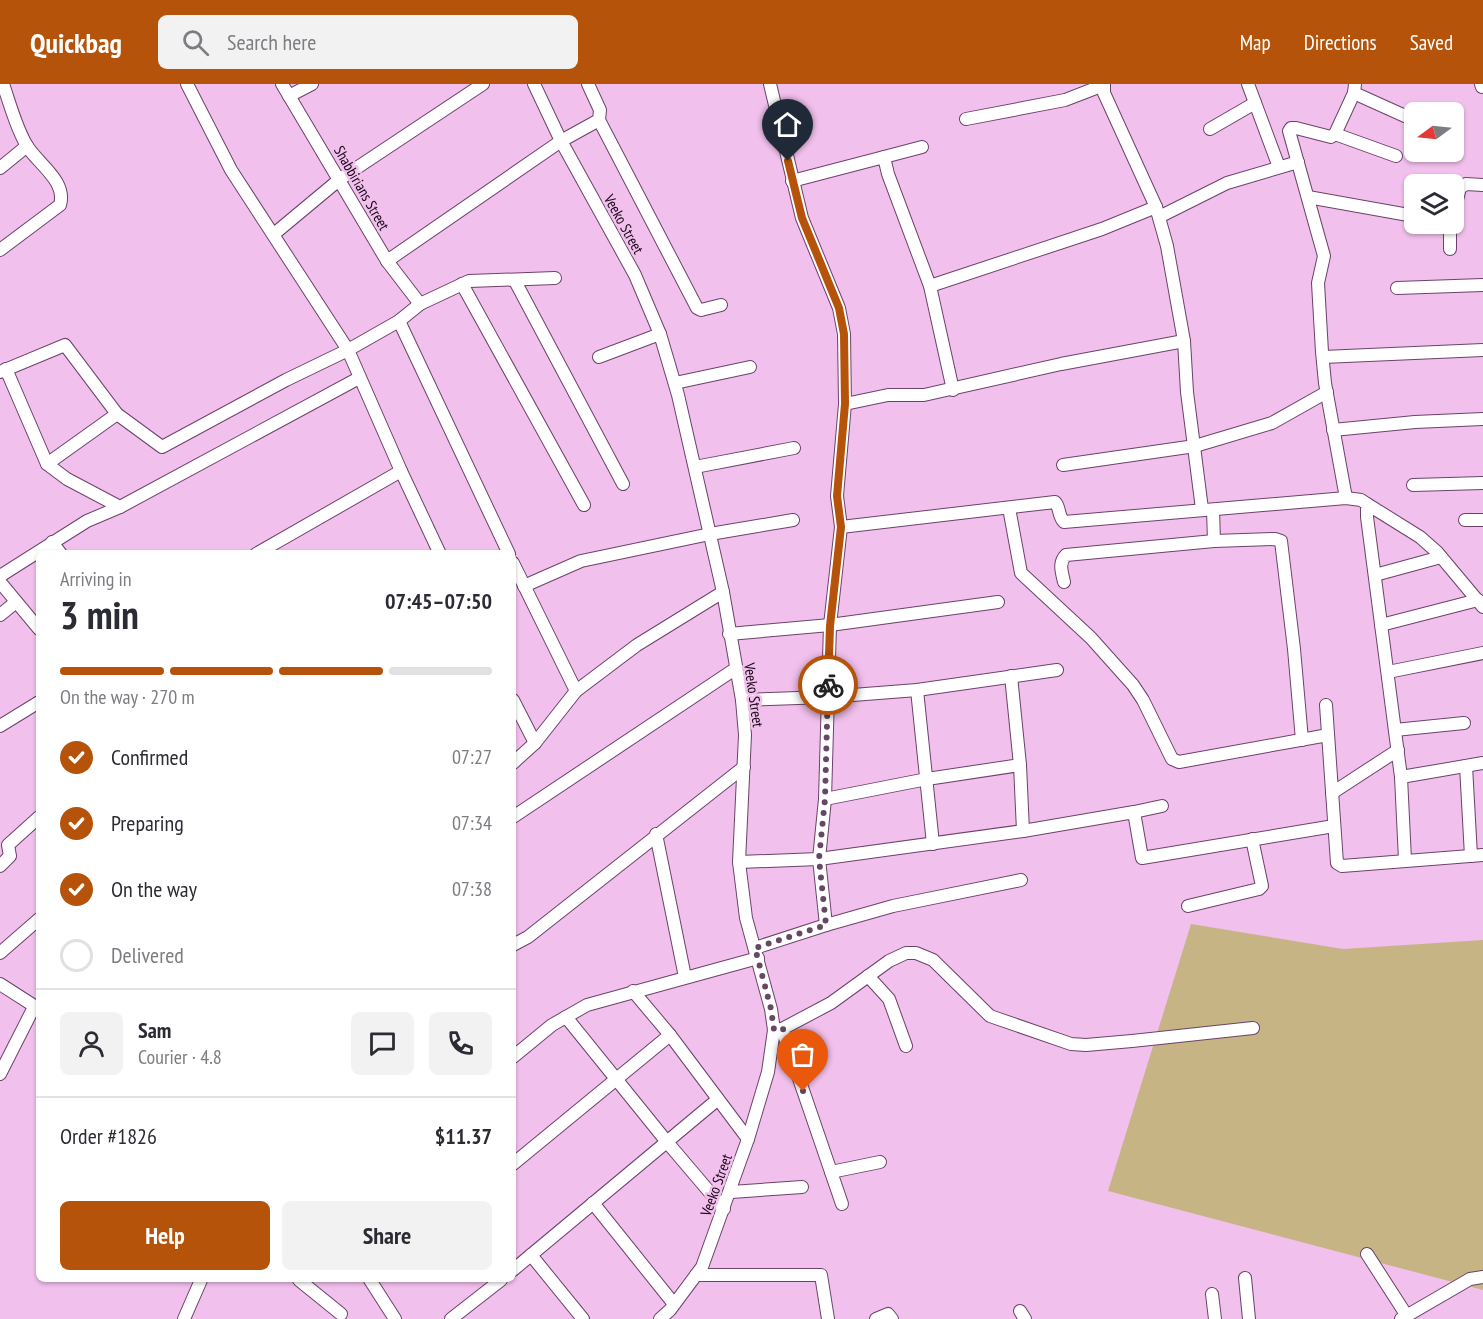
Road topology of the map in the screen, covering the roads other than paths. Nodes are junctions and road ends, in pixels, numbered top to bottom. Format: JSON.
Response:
{"nodes":[{"id":1,"x":3,"y":84,"type":"edge"},
{"id":2,"x":187,"y":84,"type":"edge"},
{"id":3,"x":282,"y":84,"type":"edge"},
{"id":4,"x":312,"y":84,"type":"edge"},
{"id":5,"x":483,"y":84,"type":"edge"},
{"id":6,"x":534,"y":84,"type":"edge"},
{"id":7,"x":588,"y":84,"type":"edge"},
{"id":8,"x":771,"y":84,"type":"edge"},
{"id":9,"x":1248,"y":84,"type":"edge"},
{"id":10,"x":1104,"y":85,"type":"edge"},
{"id":11,"x":1354,"y":88,"type":"edge"},
{"id":12,"x":289,"y":96,"type":"junction"},
{"id":13,"x":1255,"y":103,"type":"junction"},
{"id":14,"x":1404,"y":115,"type":"edge"},
{"id":15,"x":966,"y":118,"type":"dead end"},
{"id":16,"x":599,"y":120,"type":"junction"},
{"id":17,"x":1210,"y":129,"type":"dead end"},
{"id":18,"x":1335,"y":134,"type":"junction"},
{"id":19,"x":561,"y":141,"type":"junction"},
{"id":20,"x":27,"y":146,"type":"junction"},
{"id":21,"x":921,"y":147,"type":"dead end"},
{"id":22,"x":1396,"y":156,"type":"dead end"},
{"id":23,"x":884,"y":157,"type":"junction"},
{"id":24,"x":1298,"y":162,"type":"junction"},
{"id":25,"x":1279,"y":167,"type":"junction"},
{"id":26,"x":0,"y":168,"type":"edge"},
{"id":27,"x":340,"y":179,"type":"junction"},
{"id":28,"x":792,"y":181,"type":"junction"},
{"id":29,"x":1483,"y":184,"type":"edge"},
{"id":30,"x":1464,"y":185,"type":"edge"},
{"id":31,"x":1308,"y":196,"type":"junction"},
{"id":32,"x":1158,"y":212,"type":"junction"},
{"id":33,"x":1404,"y":214,"type":"edge"},
{"id":34,"x":274,"y":234,"type":"junction"},
{"id":35,"x":1450,"y":234,"type":"edge"},
{"id":36,"x":1450,"y":249,"type":"dead end"},
{"id":37,"x":0,"y":250,"type":"edge"},
{"id":38,"x":387,"y":261,"type":"junction"},
{"id":39,"x":555,"y":278,"type":"dead end"},
{"id":40,"x":515,"y":281,"type":"junction"},
{"id":41,"x":462,"y":284,"type":"junction"},
{"id":42,"x":1483,"y":285,"type":"edge"},
{"id":43,"x":930,"y":286,"type":"junction"},
{"id":44,"x":1396,"y":288,"type":"dead end"},
{"id":45,"x":420,"y":304,"type":"junction"},
{"id":46,"x":722,"y":305,"type":"dead end"},
{"id":47,"x":399,"y":321,"type":"junction"},
{"id":48,"x":660,"y":334,"type":"junction"},
{"id":49,"x":1184,"y":341,"type":"junction"},
{"id":50,"x":348,"y":350,"type":"junction"},
{"id":51,"x":1483,"y":350,"type":"edge"},
{"id":52,"x":599,"y":357,"type":"dead end"},
{"id":53,"x":1323,"y":357,"type":"junction"},
{"id":54,"x":750,"y":367,"type":"dead end"},
{"id":55,"x":3,"y":371,"type":"edge"},
{"id":56,"x":359,"y":378,"type":"junction"},
{"id":57,"x":675,"y":383,"type":"junction"},
{"id":58,"x":952,"y":390,"type":"junction"},
{"id":59,"x":1327,"y":392,"type":"junction"},
{"id":60,"x":845,"y":404,"type":"junction"},
{"id":61,"x":117,"y":414,"type":"junction"},
{"id":62,"x":1483,"y":419,"type":"edge"},
{"id":63,"x":1333,"y":430,"type":"junction"},
{"id":64,"x":1194,"y":446,"type":"junction"},
{"id":65,"x":794,"y":448,"type":"dead end"},
{"id":66,"x":47,"y":464,"type":"junction"},
{"id":67,"x":1063,"y":465,"type":"dead end"},
{"id":68,"x":695,"y":467,"type":"junction"},
{"id":69,"x":401,"y":471,"type":"junction"},
{"id":70,"x":1483,"y":483,"type":"edge"},
{"id":71,"x":623,"y":484,"type":"dead end"},
{"id":72,"x":1413,"y":485,"type":"dead end"},
{"id":73,"x":1346,"y":498,"type":"junction"},
{"id":74,"x":1367,"y":504,"type":"junction"},
{"id":75,"x":584,"y":505,"type":"dead end"},
{"id":76,"x":120,"y":507,"type":"junction"},
{"id":77,"x":1009,"y":508,"type":"junction"},
{"id":78,"x":1208,"y":509,"type":"junction"},
{"id":79,"x":793,"y":520,"type":"dead end"},
{"id":80,"x":1465,"y":520,"type":"dead end"},
{"id":81,"x":1483,"y":520,"type":"edge"},
{"id":82,"x":841,"y":527,"type":"junction"},
{"id":83,"x":710,"y":534,"type":"junction"},
{"id":84,"x":1215,"y":541,"type":"junction"},
{"id":85,"x":52,"y":542,"type":"junction"},
{"id":86,"x":40,"y":550,"type":"edge"},
{"id":87,"x":58,"y":550,"type":"edge"},
{"id":88,"x":263,"y":550,"type":"edge"},
{"id":89,"x":438,"y":550,"type":"edge"},
{"id":90,"x":507,"y":550,"type":"edge"},
{"id":91,"x":36,"y":552,"type":"edge"},
{"id":92,"x":1441,"y":557,"type":"junction"},
{"id":93,"x":516,"y":569,"type":"edge"},
{"id":94,"x":1375,"y":575,"type":"junction"},
{"id":95,"x":0,"y":576,"type":"edge"},
{"id":96,"x":0,"y":582,"type":"edge"},
{"id":97,"x":1064,"y":582,"type":"dead end"},
{"id":98,"x":524,"y":586,"type":"junction"},
{"id":99,"x":723,"y":592,"type":"junction"},
{"id":100,"x":15,"y":602,"type":"junction"},
{"id":101,"x":998,"y":602,"type":"dead end"},
{"id":102,"x":1481,"y":604,"type":"edge"},
{"id":103,"x":0,"y":615,"type":"edge"},
{"id":104,"x":1382,"y":625,"type":"junction"},
{"id":105,"x":36,"y":626,"type":"edge"},
{"id":106,"x":830,"y":626,"type":"junction"},
{"id":107,"x":729,"y":633,"type":"junction"},
{"id":108,"x":1483,"y":652,"type":"edge"},
{"id":109,"x":735,"y":669,"type":"junction"},
{"id":110,"x":1057,"y":670,"type":"dead end"},
{"id":111,"x":1388,"y":672,"type":"junction"},
{"id":112,"x":1011,"y":676,"type":"junction"},
{"id":113,"x":917,"y":690,"type":"junction"},
{"id":114,"x":576,"y":691,"type":"junction"},
{"id":115,"x":827,"y":697,"type":"junction"},
{"id":116,"x":742,"y":700,"type":"junction"},
{"id":117,"x":36,"y":704,"type":"edge"},
{"id":118,"x":1326,"y":705,"type":"dead end"},
{"id":119,"x":516,"y":706,"type":"edge"},
{"id":120,"x":1464,"y":723,"type":"dead end"},
{"id":121,"x":0,"y":726,"type":"edge"},
{"id":122,"x":1395,"y":730,"type":"junction"},
{"id":123,"x":1328,"y":735,"type":"junction"},
{"id":124,"x":1302,"y":740,"type":"junction"},
{"id":125,"x":535,"y":742,"type":"junction"},
{"id":126,"x":1398,"y":750,"type":"junction"},
{"id":127,"x":516,"y":761,"type":"edge"},
{"id":128,"x":1483,"y":763,"type":"edge"},
{"id":129,"x":1020,"y":765,"type":"junction"},
{"id":130,"x":1466,"y":766,"type":"junction"},
{"id":131,"x":744,"y":767,"type":"junction"},
{"id":132,"x":1401,"y":777,"type":"junction"},
{"id":133,"x":927,"y":779,"type":"junction"},
{"id":134,"x":1332,"y":793,"type":"junction"},
{"id":135,"x":825,"y":799,"type":"junction"},
{"id":136,"x":1162,"y":806,"type":"dead end"},
{"id":137,"x":1134,"y":812,"type":"junction"},
{"id":138,"x":516,"y":815,"type":"edge"},
{"id":139,"x":36,"y":820,"type":"edge"},
{"id":140,"x":1334,"y":826,"type":"junction"},
{"id":141,"x":1023,"y":831,"type":"junction"},
{"id":142,"x":656,"y":834,"type":"junction"},
{"id":143,"x":1252,"y":839,"type":"junction"},
{"id":144,"x":933,"y":844,"type":"junction"},
{"id":145,"x":1477,"y":855,"type":"edge"},
{"id":146,"x":819,"y":859,"type":"junction"},
{"id":147,"x":1405,"y":860,"type":"junction"},
{"id":148,"x":739,"y":862,"type":"junction"},
{"id":149,"x":0,"y":866,"type":"edge"},
{"id":150,"x":1021,"y":880,"type":"dead end"},
{"id":151,"x":1188,"y":906,"type":"dead end"},
{"id":152,"x":36,"y":921,"type":"edge"},
{"id":153,"x":826,"y":925,"type":"junction"},
{"id":154,"x":516,"y":943,"type":"edge"},
{"id":155,"x":0,"y":953,"type":"edge"},
{"id":156,"x":756,"y":953,"type":"junction"},
{"id":157,"x":868,"y":976,"type":"junction"},
{"id":158,"x":685,"y":977,"type":"junction"},
{"id":159,"x":0,"y":984,"type":"edge"},
{"id":160,"x":633,"y":991,"type":"junction"},
{"id":161,"x":36,"y":1008,"type":"edge"},
{"id":162,"x":566,"y":1017,"type":"junction"},
{"id":163,"x":1254,"y":1028,"type":"dead end"},
{"id":164,"x":778,"y":1030,"type":"junction"},
{"id":165,"x":670,"y":1035,"type":"junction"},
{"id":166,"x":906,"y":1046,"type":"dead end"},
{"id":167,"x":516,"y":1055,"type":"edge"},
{"id":168,"x":0,"y":1074,"type":"edge"},
{"id":169,"x":617,"y":1078,"type":"junction"},
{"id":170,"x":717,"y":1100,"type":"junction"},
{"id":171,"x":748,"y":1139,"type":"junction"},
{"id":172,"x":667,"y":1142,"type":"junction"},
{"id":173,"x":516,"y":1162,"type":"edge"},
{"id":174,"x":880,"y":1162,"type":"dead end"},
{"id":175,"x":831,"y":1172,"type":"junction"},
{"id":176,"x":802,"y":1187,"type":"dead end"},
{"id":177,"x":731,"y":1192,"type":"junction"},
{"id":178,"x":594,"y":1203,"type":"junction"},
{"id":179,"x":842,"y":1204,"type":"dead end"},
{"id":180,"x":724,"y":1209,"type":"junction"},
{"id":181,"x":1366,"y":1254,"type":"dead end"},
{"id":182,"x":531,"y":1255,"type":"junction"},
{"id":183,"x":516,"y":1268,"type":"edge"},
{"id":184,"x":696,"y":1275,"type":"junction"},
{"id":185,"x":1483,"y":1277,"type":"edge"},
{"id":186,"x":1245,"y":1278,"type":"dead end"},
{"id":187,"x":200,"y":1282,"type":"edge"},
{"id":188,"x":301,"y":1282,"type":"edge"},
{"id":189,"x":372,"y":1282,"type":"edge"},
{"id":190,"x":498,"y":1282,"type":"edge"},
{"id":191,"x":1212,"y":1294,"type":"dead end"},
{"id":192,"x":670,"y":1313,"type":"edge"},
{"id":193,"x":341,"y":1314,"type":"dead end"},
{"id":194,"x":1412,"y":1316,"type":"edge"},
{"id":195,"x":184,"y":1319,"type":"edge"},
{"id":196,"x":395,"y":1319,"type":"edge"},
{"id":197,"x":451,"y":1319,"type":"edge"},
{"id":198,"x":582,"y":1319,"type":"edge"},
{"id":199,"x":828,"y":1319,"type":"edge"},
{"id":200,"x":876,"y":1319,"type":"edge"},
{"id":201,"x":892,"y":1319,"type":"edge"},
{"id":202,"x":1215,"y":1319,"type":"edge"},
{"id":203,"x":1249,"y":1319,"type":"edge"}],
"edges":[{"from":1,"to":20,"type":"street"},
{"from":2,"to":34,"type":"street"},
{"from":3,"to":12,"type":"street","name":"Shabbirians Street"},
{"from":4,"to":12,"type":"street"},
{"from":5,"to":27,"type":"street"},
{"from":6,"to":19,"type":"street","name":"Veeko Street"},
{"from":7,"to":16,"type":"street"},
{"from":8,"to":28,"type":"street"},
{"from":9,"to":13,"type":"street"},
{"from":10,"to":15,"type":"street"},
{"from":10,"to":32,"type":"street"},
{"from":11,"to":14,"type":"street"},
{"from":11,"to":18,"type":"street"},
{"from":12,"to":27,"type":"street","name":"Shabbirians Street"},
{"from":13,"to":17,"type":"street"},
{"from":13,"to":25,"type":"street"},
{"from":16,"to":19,"type":"street"},
{"from":16,"to":46,"type":"street"},
{"from":18,"to":22,"type":"street"},
{"from":18,"to":24,"type":"street"},
{"from":19,"to":38,"type":"street"},
{"from":19,"to":48,"type":"street","name":"Veeko Street"},
{"from":20,"to":26,"type":"street"},
{"from":20,"to":37,"type":"street"},
{"from":21,"to":23,"type":"street"},
{"from":23,"to":28,"type":"street"},
{"from":23,"to":43,"type":"street"},
{"from":24,"to":25,"type":"street"},
{"from":24,"to":31,"type":"street"},
{"from":25,"to":32,"type":"street"},
{"from":27,"to":34,"type":"street"},
{"from":27,"to":38,"type":"street","name":"Shabbirians Street"},
{"from":28,"to":60,"type":"street"},
{"from":29,"to":30,"type":"street"},
{"from":31,"to":33,"type":"street"},
{"from":31,"to":53,"type":"street"},
{"from":32,"to":43,"type":"street"},
{"from":32,"to":49,"type":"street"},
{"from":34,"to":50,"type":"street"},
{"from":35,"to":36,"type":"street"},
{"from":38,"to":45,"type":"street","name":"Shabbirians Street"},
{"from":39,"to":40,"type":"street"},
{"from":40,"to":41,"type":"street"},
{"from":40,"to":71,"type":"street"},
{"from":41,"to":45,"type":"street"},
{"from":41,"to":75,"type":"street"},
{"from":42,"to":44,"type":"street"},
{"from":43,"to":58,"type":"street"},
{"from":45,"to":47,"type":"street"},
{"from":47,"to":50,"type":"street"},
{"from":47,"to":90,"type":"street"},
{"from":48,"to":52,"type":"street"},
{"from":48,"to":57,"type":"street","name":"Veeko Street"},
{"from":49,"to":58,"type":"street"},
{"from":49,"to":64,"type":"street"},
{"from":50,"to":56,"type":"street"},
{"from":50,"to":61,"type":"street"},
{"from":51,"to":53,"type":"street"},
{"from":53,"to":59,"type":"street"},
{"from":54,"to":57,"type":"street"},
{"from":55,"to":61,"type":"street"},
{"from":55,"to":66,"type":"street"},
{"from":56,"to":69,"type":"street"},
{"from":56,"to":76,"type":"street"},
{"from":57,"to":68,"type":"street","name":"Veeko Street"},
{"from":58,"to":60,"type":"street"},
{"from":59,"to":63,"type":"street"},
{"from":59,"to":64,"type":"street"},
{"from":60,"to":82,"type":"street"},
{"from":61,"to":66,"type":"street"},
{"from":62,"to":63,"type":"street"},
{"from":63,"to":73,"type":"street"},
{"from":64,"to":67,"type":"street"},
{"from":64,"to":78,"type":"street"},
{"from":65,"to":68,"type":"street"},
{"from":66,"to":76,"type":"street"},
{"from":68,"to":83,"type":"street","name":"Veeko Street"},
{"from":69,"to":88,"type":"street"},
{"from":69,"to":89,"type":"street"},
{"from":70,"to":72,"type":"street"},
{"from":73,"to":74,"type":"street"},
{"from":73,"to":78,"type":"street"},
{"from":74,"to":92,"type":"street"},
{"from":74,"to":94,"type":"street"},
{"from":76,"to":85,"type":"street"},
{"from":77,"to":78,"type":"street"},
{"from":77,"to":82,"type":"street"},
{"from":77,"to":124,"type":"street"},
{"from":78,"to":84,"type":"street"},
{"from":79,"to":83,"type":"street"},
{"from":80,"to":81,"type":"street"},
{"from":82,"to":106,"type":"street"},
{"from":83,"to":98,"type":"street"},
{"from":83,"to":99,"type":"street","name":"Veeko Street"},
{"from":84,"to":97,"type":"street"},
{"from":84,"to":124,"type":"street"},
{"from":85,"to":86,"type":"street"},
{"from":85,"to":87,"type":"street"},
{"from":91,"to":95,"type":"street"},
{"from":92,"to":94,"type":"street"},
{"from":92,"to":102,"type":"street"},
{"from":93,"to":98,"type":"street"},
{"from":94,"to":104,"type":"street"},
{"from":96,"to":100,"type":"street"},
{"from":98,"to":114,"type":"street"},
{"from":99,"to":107,"type":"street","name":"Veeko Street"},
{"from":99,"to":114,"type":"street"},
{"from":100,"to":103,"type":"street"},
{"from":100,"to":105,"type":"street"},
{"from":101,"to":106,"type":"street"},
{"from":102,"to":104,"type":"street"},
{"from":104,"to":111,"type":"street"},
{"from":106,"to":107,"type":"street"},
{"from":106,"to":115,"type":"street"},
{"from":107,"to":109,"type":"street","name":"Veeko Street"},
{"from":108,"to":111,"type":"street"},
{"from":109,"to":116,"type":"street","name":"Veeko Street"},
{"from":109,"to":138,"type":"street"},
{"from":110,"to":112,"type":"street"},
{"from":111,"to":122,"type":"street"},
{"from":112,"to":113,"type":"street"},
{"from":112,"to":129,"type":"street"},
{"from":113,"to":115,"type":"street"},
{"from":113,"to":133,"type":"street"},
{"from":114,"to":125,"type":"street"},
{"from":115,"to":116,"type":"street"},
{"from":115,"to":135,"type":"street"},
{"from":116,"to":131,"type":"street","name":"Veeko Street"},
{"from":117,"to":121,"type":"street"},
{"from":118,"to":123,"type":"street"},
{"from":119,"to":125,"type":"street"},
{"from":120,"to":122,"type":"street"},
{"from":122,"to":126,"type":"street"},
{"from":123,"to":124,"type":"street"},
{"from":123,"to":134,"type":"street"},
{"from":125,"to":127,"type":"street"},
{"from":126,"to":132,"type":"street"},
{"from":126,"to":134,"type":"street"},
{"from":128,"to":130,"type":"street"},
{"from":129,"to":133,"type":"street"},
{"from":129,"to":141,"type":"street"},
{"from":130,"to":132,"type":"street"},
{"from":130,"to":145,"type":"street"},
{"from":131,"to":142,"type":"street"},
{"from":131,"to":148,"type":"street","name":"Veeko Street"},
{"from":132,"to":147,"type":"street"},
{"from":133,"to":135,"type":"street"},
{"from":133,"to":144,"type":"street"},
{"from":134,"to":140,"type":"street"},
{"from":135,"to":146,"type":"street"},
{"from":136,"to":137,"type":"street"},
{"from":137,"to":141,"type":"street"},
{"from":137,"to":143,"type":"street"},
{"from":139,"to":149,"type":"street"},
{"from":140,"to":143,"type":"street"},
{"from":140,"to":147,"type":"street"},
{"from":141,"to":144,"type":"street"},
{"from":142,"to":154,"type":"street"},
{"from":142,"to":158,"type":"street"},
{"from":143,"to":151,"type":"street"},
{"from":144,"to":146,"type":"street"},
{"from":145,"to":147,"type":"street"},
{"from":146,"to":148,"type":"street"},
{"from":146,"to":153,"type":"street"},
{"from":148,"to":156,"type":"street","name":"Veeko Street"},
{"from":150,"to":153,"type":"street"},
{"from":152,"to":155,"type":"street"},
{"from":153,"to":156,"type":"street"},
{"from":156,"to":158,"type":"street"},
{"from":156,"to":164,"type":"street","name":"Veeko Street"},
{"from":157,"to":163,"type":"street"},
{"from":157,"to":164,"type":"street"},
{"from":157,"to":166,"type":"street"},
{"from":158,"to":160,"type":"street"},
{"from":159,"to":161,"type":"street"},
{"from":160,"to":162,"type":"street"},
{"from":160,"to":165,"type":"street"},
{"from":161,"to":168,"type":"street"},
{"from":162,"to":167,"type":"street"},
{"from":162,"to":169,"type":"street"},
{"from":164,"to":171,"type":"street","name":"Veeko Street"},
{"from":164,"to":175,"type":"street"},
{"from":165,"to":169,"type":"street"},
{"from":165,"to":170,"type":"street"},
{"from":169,"to":172,"type":"street"},
{"from":169,"to":173,"type":"street"},
{"from":170,"to":171,"type":"street"},
{"from":170,"to":172,"type":"street"},
{"from":171,"to":177,"type":"street","name":"Veeko Street"},
{"from":172,"to":178,"type":"street"},
{"from":172,"to":180,"type":"street"},
{"from":174,"to":175,"type":"street"},
{"from":175,"to":179,"type":"street"},
{"from":176,"to":177,"type":"street"},
{"from":177,"to":180,"type":"street","name":"Veeko Street"},
{"from":178,"to":182,"type":"street"},
{"from":178,"to":192,"type":"street"},
{"from":180,"to":184,"type":"street","name":"Veeko Street"},
{"from":181,"to":194,"type":"street"},
{"from":182,"to":183,"type":"street"},
{"from":182,"to":198,"type":"street"},
{"from":184,"to":192,"type":"street","name":"Veeko Street"},
{"from":184,"to":199,"type":"street"},
{"from":185,"to":194,"type":"street"},
{"from":186,"to":203,"type":"street"},
{"from":187,"to":195,"type":"street"},
{"from":188,"to":193,"type":"street"},
{"from":189,"to":196,"type":"street"},
{"from":190,"to":197,"type":"street"},
{"from":191,"to":202,"type":"street"},
{"from":200,"to":201,"type":"street"}]}
